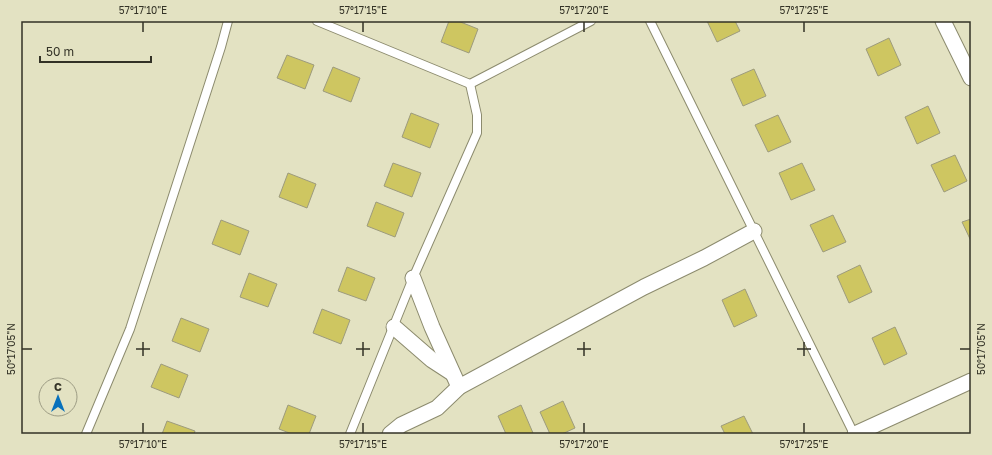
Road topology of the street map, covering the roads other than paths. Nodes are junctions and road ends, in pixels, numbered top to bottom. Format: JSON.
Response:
{"nodes":[{"id":1,"x":228,"y":21,"type":"edge"},
{"id":2,"x":317,"y":21,"type":"edge"},
{"id":3,"x":591,"y":21,"type":"edge"},
{"id":4,"x":650,"y":21,"type":"edge"},
{"id":5,"x":943,"y":21,"type":"edge"},
{"id":6,"x":971,"y":78,"type":"edge"},
{"id":7,"x":470,"y":84,"type":"junction"},
{"id":8,"x":754,"y":231,"type":"junction"},
{"id":9,"x":413,"y":278,"type":"junction"},
{"id":10,"x":394,"y":327,"type":"junction"},
{"id":11,"x":452,"y":373,"type":"junction"},
{"id":12,"x":971,"y":380,"type":"edge"},
{"id":13,"x":459,"y":386,"type":"junction"},
{"id":14,"x":86,"y":434,"type":"edge"},
{"id":15,"x":350,"y":434,"type":"edge"},
{"id":16,"x":390,"y":434,"type":"edge"},
{"id":17,"x":855,"y":434,"type":"edge"}],
"edges":[{"from":1,"to":14,"type":"lane"},
{"from":2,"to":7,"type":"lane"},
{"from":3,"to":7,"type":"lane"},
{"from":4,"to":8,"type":"lane"},
{"from":5,"to":6,"type":"street"},
{"from":7,"to":9,"type":"lane"},
{"from":8,"to":13,"type":"street"},
{"from":8,"to":17,"type":"lane"},
{"from":9,"to":10,"type":"lane"},
{"from":9,"to":11,"type":"street"},
{"from":10,"to":11,"type":"street"},
{"from":10,"to":15,"type":"lane"},
{"from":11,"to":13,"type":"street"},
{"from":12,"to":17,"type":"street"},
{"from":13,"to":16,"type":"street"}]}
